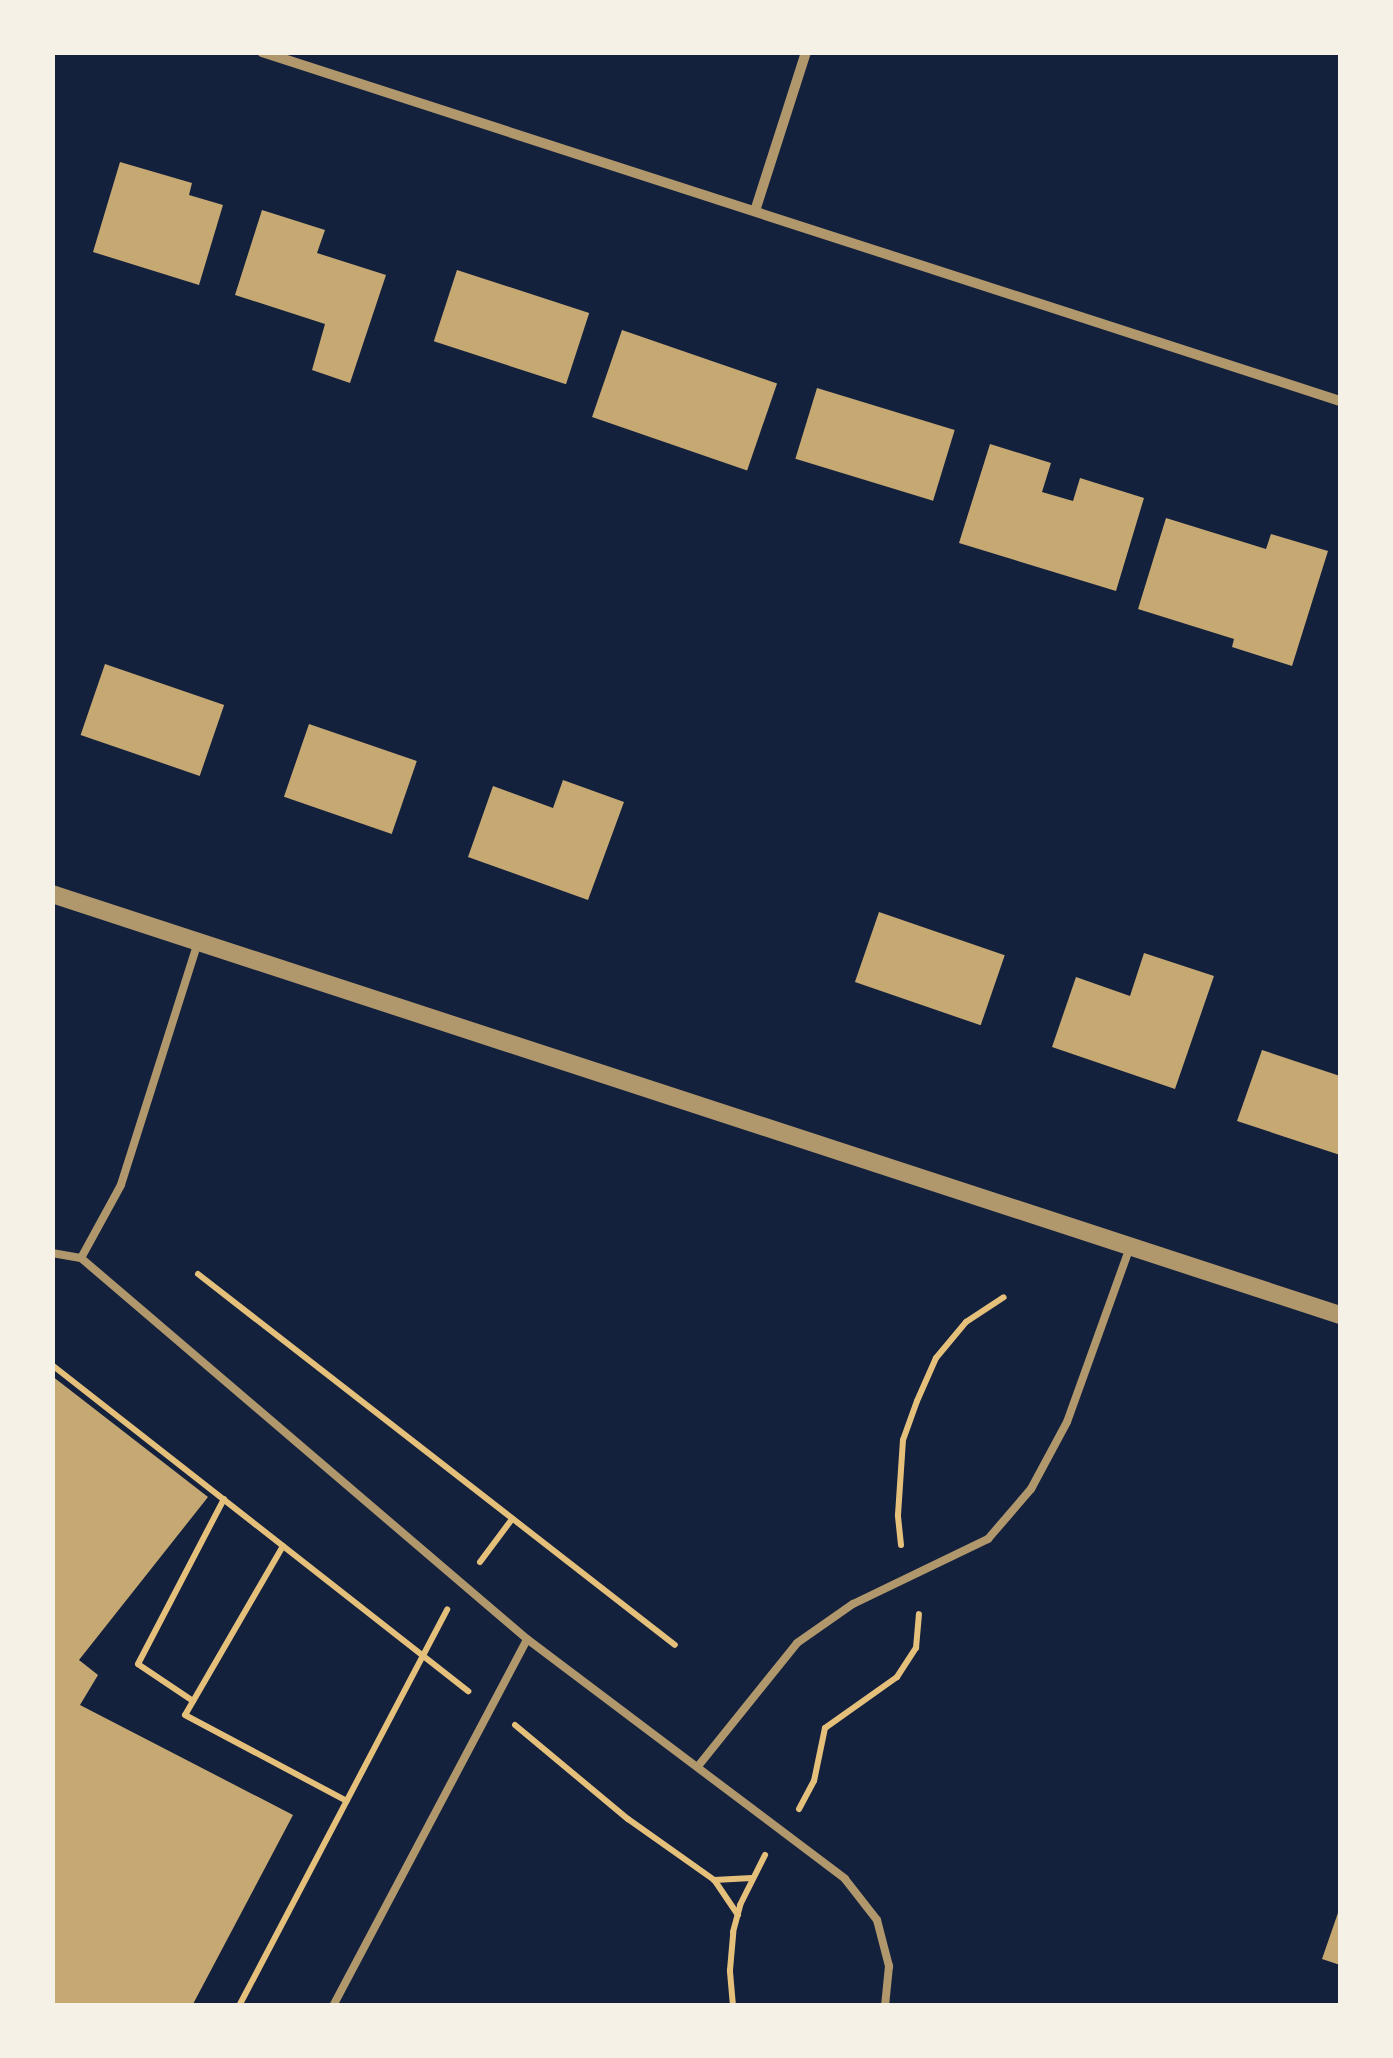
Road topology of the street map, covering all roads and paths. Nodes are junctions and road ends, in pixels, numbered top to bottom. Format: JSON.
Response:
{"nodes":[{"id":1,"x":262,"y":52,"type":"edge"},
{"id":2,"x":806,"y":52,"type":"edge"},
{"id":3,"x":755,"y":211,"type":"junction"},
{"id":4,"x":1340,"y":402,"type":"edge"},
{"id":5,"x":52,"y":894,"type":"edge"},
{"id":6,"x":198,"y":942,"type":"junction"},
{"id":7,"x":1130,"y":1246,"type":"junction"},
{"id":8,"x":52,"y":1253,"type":"edge"},
{"id":9,"x":81,"y":1258,"type":"junction"},
{"id":10,"x":198,"y":1274,"type":"dead end"},
{"id":11,"x":1004,"y":1297,"type":"dead end"},
{"id":12,"x":1340,"y":1315,"type":"edge"},
{"id":13,"x":52,"y":1364,"type":"edge"},
{"id":14,"x":224,"y":1499,"type":"junction"},
{"id":15,"x":512,"y":1519,"type":"junction"},
{"id":16,"x":501,"y":1533,"type":"dead end"},
{"id":17,"x":902,"y":1545,"type":"dead end"},
{"id":18,"x":283,"y":1546,"type":"junction"},
{"id":19,"x":448,"y":1608,"type":"dead end"},
{"id":20,"x":918,"y":1614,"type":"dead end"},
{"id":21,"x":527,"y":1639,"type":"junction"},
{"id":22,"x":675,"y":1645,"type":"dead end"},
{"id":23,"x":423,"y":1656,"type":"junction"},
{"id":24,"x":464,"y":1688,"type":"dead end"},
{"id":25,"x":193,"y":1701,"type":"junction"},
{"id":26,"x":519,"y":1728,"type":"dead end"},
{"id":27,"x":699,"y":1765,"type":"junction"},
{"id":28,"x":347,"y":1801,"type":"junction"},
{"id":29,"x":800,"y":1808,"type":"dead end"},
{"id":30,"x":764,"y":1856,"type":"dead end"},
{"id":31,"x":752,"y":1878,"type":"junction"},
{"id":32,"x":714,"y":1880,"type":"junction"},
{"id":33,"x":738,"y":1915,"type":"junction"},
{"id":34,"x":239,"y":2006,"type":"edge"},
{"id":35,"x":334,"y":2006,"type":"edge"},
{"id":36,"x":733,"y":2006,"type":"edge"},
{"id":37,"x":884,"y":2006,"type":"edge"}],
"edges":[{"from":1,"to":3,"type":"street"},
{"from":2,"to":3,"type":"street"},
{"from":3,"to":4,"type":"street"},
{"from":5,"to":6,"type":"street"},
{"from":6,"to":7,"type":"street"},
{"from":6,"to":9,"type":"lane"},
{"from":7,"to":12,"type":"street"},
{"from":7,"to":27,"type":"lane"},
{"from":8,"to":9,"type":"lane"},
{"from":9,"to":21,"type":"lane"},
{"from":10,"to":15,"type":"path"},
{"from":11,"to":17,"type":"path"},
{"from":13,"to":14,"type":"path"},
{"from":14,"to":18,"type":"path"},
{"from":14,"to":25,"type":"path"},
{"from":15,"to":16,"type":"path"},
{"from":15,"to":22,"type":"path"},
{"from":18,"to":23,"type":"path"},
{"from":18,"to":25,"type":"path"},
{"from":19,"to":23,"type":"path"},
{"from":20,"to":29,"type":"path"},
{"from":21,"to":27,"type":"lane"},
{"from":21,"to":35,"type":"lane"},
{"from":23,"to":24,"type":"path"},
{"from":23,"to":28,"type":"path"},
{"from":25,"to":28,"type":"path"},
{"from":26,"to":32,"type":"path"},
{"from":27,"to":37,"type":"lane"},
{"from":28,"to":34,"type":"path"},
{"from":30,"to":31,"type":"path"},
{"from":31,"to":32,"type":"path"},
{"from":31,"to":33,"type":"path"},
{"from":32,"to":33,"type":"path"},
{"from":33,"to":36,"type":"path"}]}
